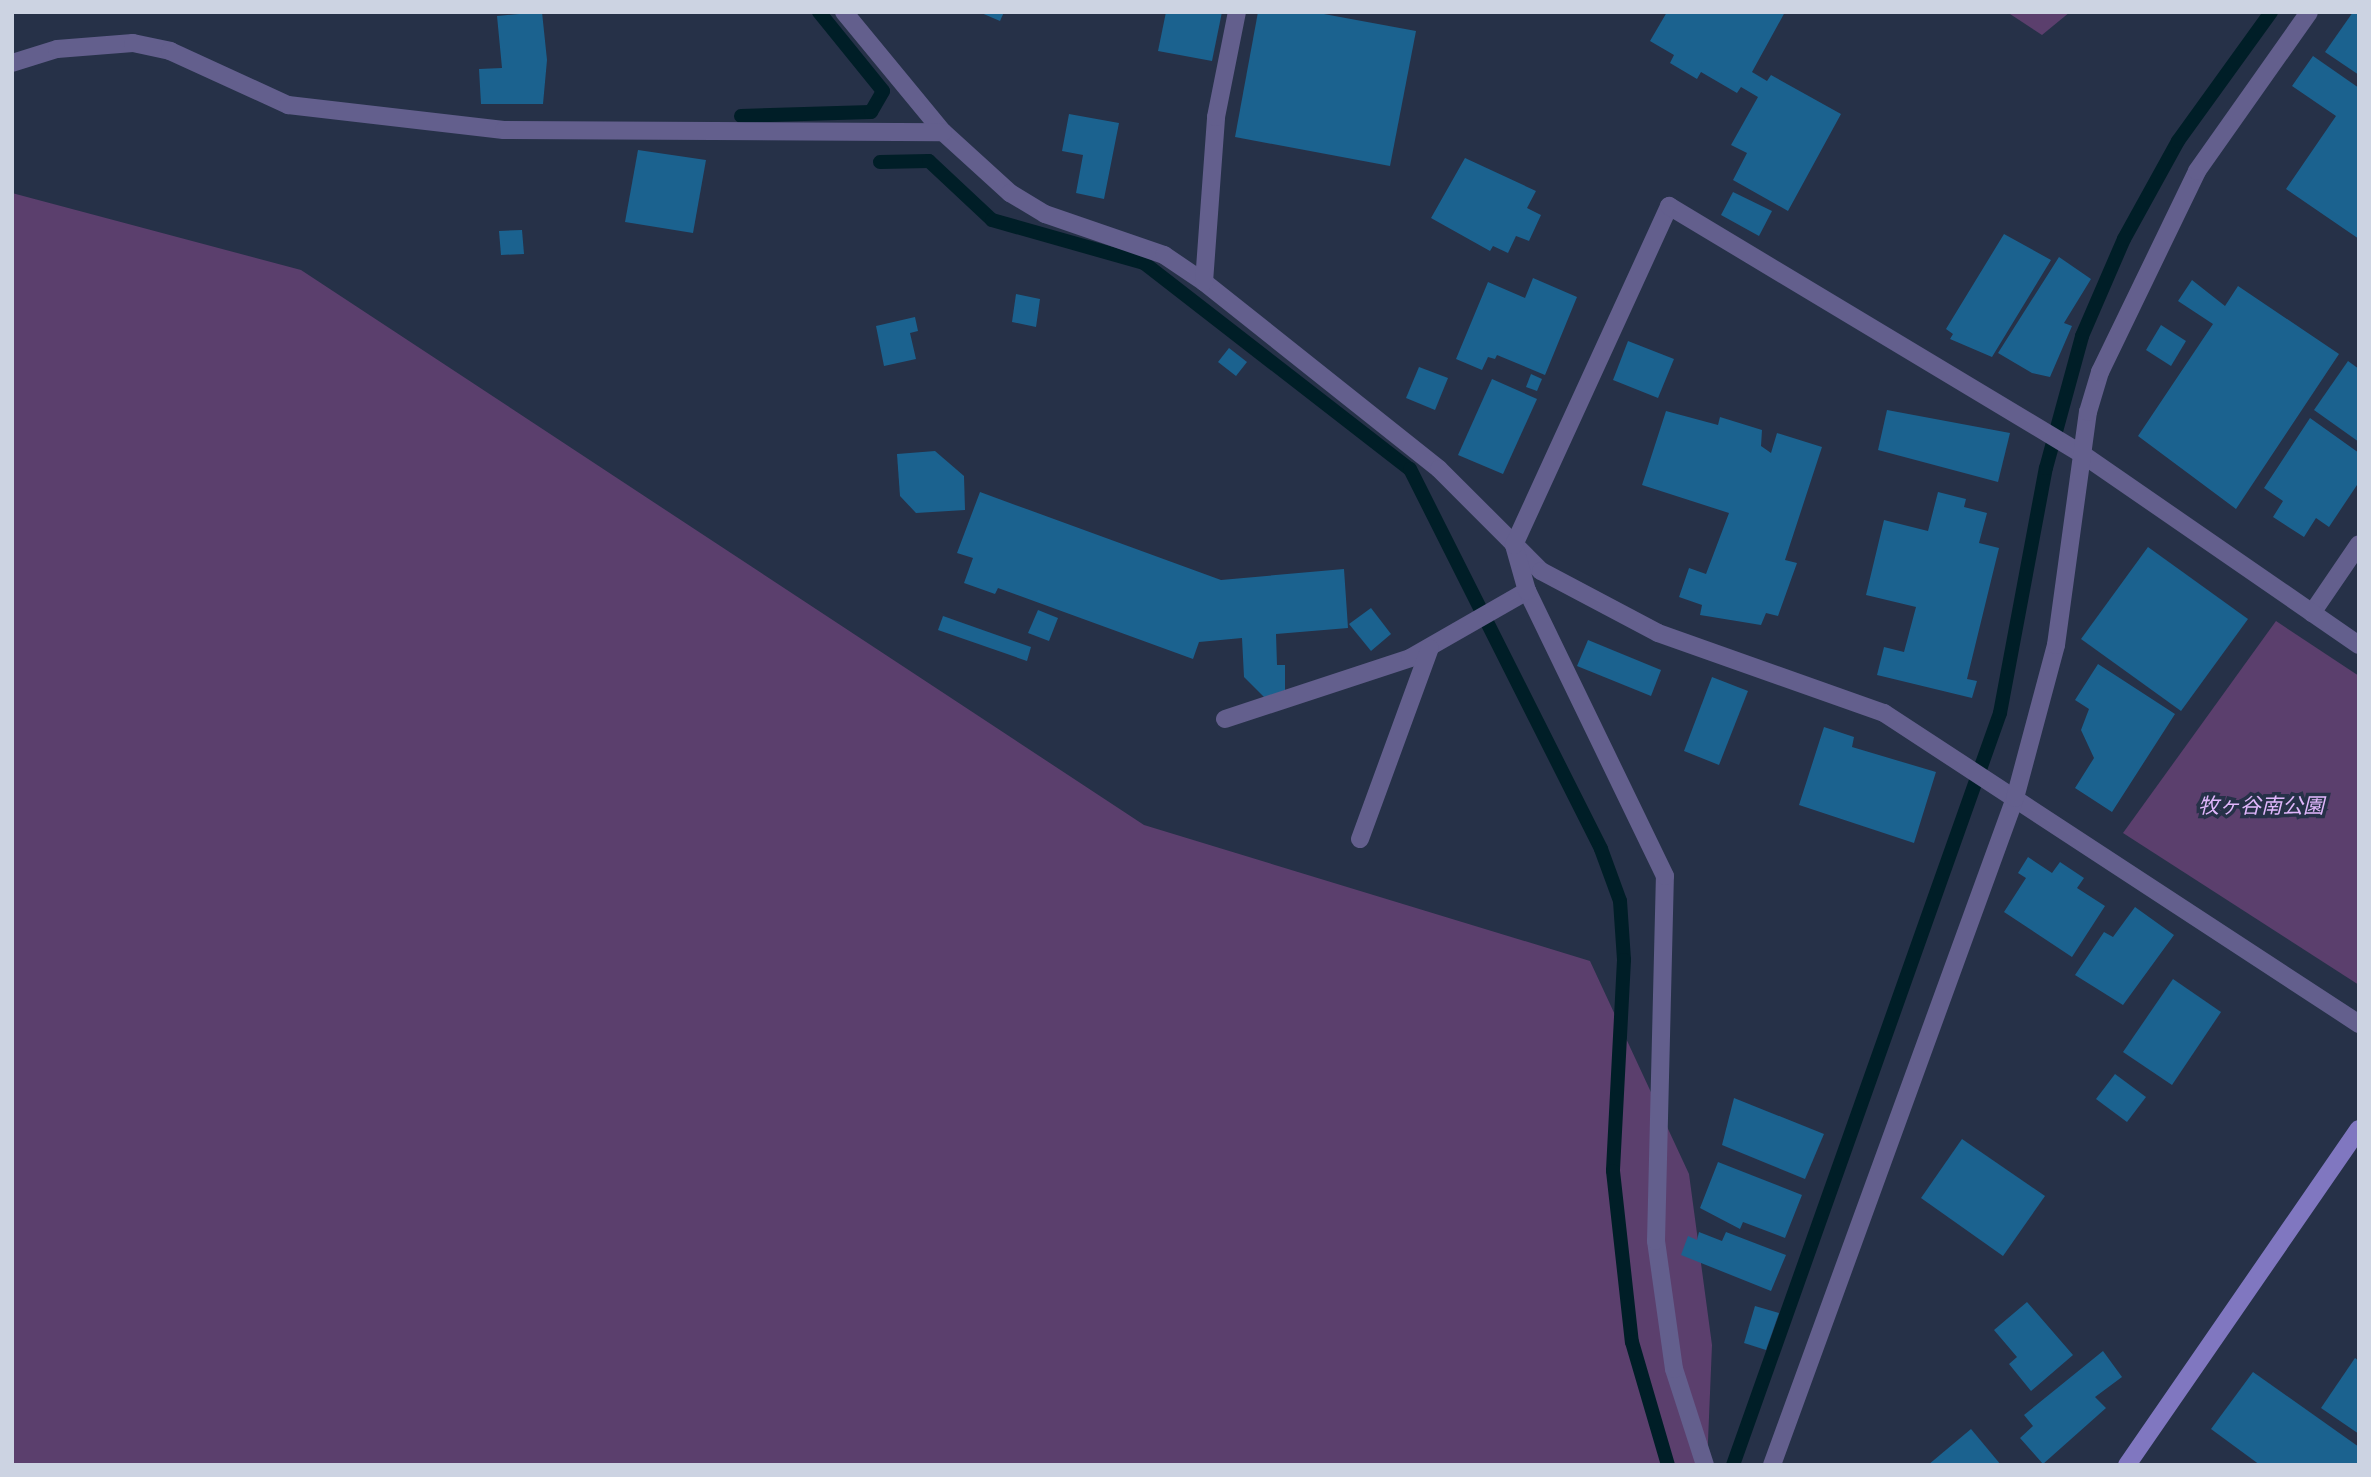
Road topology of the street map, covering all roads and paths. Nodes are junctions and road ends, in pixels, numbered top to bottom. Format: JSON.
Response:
{"nodes":[{"id":1,"x":844,"y":12,"type":"edge"},
{"id":2,"x":1237,"y":12,"type":"edge"},
{"id":3,"x":2309,"y":12,"type":"edge"},
{"id":4,"x":12,"y":63,"type":"edge"},
{"id":5,"x":943,"y":132,"type":"junction"},
{"id":6,"x":1204,"y":282,"type":"junction"},
{"id":7,"x":2082,"y":454,"type":"junction"},
{"id":8,"x":2359,"y":544,"type":"edge"},
{"id":9,"x":1514,"y":545,"type":"junction"},
{"id":10,"x":1527,"y":591,"type":"junction"},
{"id":11,"x":2312,"y":613,"type":"junction"},
{"id":12,"x":2359,"y":645,"type":"edge"},
{"id":13,"x":1430,"y":648,"type":"junction"},
{"id":14,"x":1225,"y":719,"type":"dead end"},
{"id":15,"x":2015,"y":798,"type":"junction"},
{"id":16,"x":1360,"y":839,"type":"dead end"},
{"id":17,"x":2359,"y":1024,"type":"edge"},
{"id":18,"x":2359,"y":1129,"type":"edge"},
{"id":19,"x":1705,"y":1465,"type":"edge"},
{"id":20,"x":1772,"y":1465,"type":"edge"},
{"id":21,"x":2127,"y":1465,"type":"edge"}],
"edges":[{"from":1,"to":5,"type":"street"},
{"from":2,"to":6,"type":"street"},
{"from":3,"to":7,"type":"street"},
{"from":4,"to":5,"type":"street"},
{"from":5,"to":6,"type":"street"},
{"from":6,"to":9,"type":"street"},
{"from":7,"to":9,"type":"street"},
{"from":7,"to":11,"type":"street"},
{"from":7,"to":15,"type":"street"},
{"from":8,"to":11,"type":"street"},
{"from":9,"to":10,"type":"street"},
{"from":9,"to":15,"type":"street"},
{"from":10,"to":13,"type":"street"},
{"from":10,"to":19,"type":"street"},
{"from":11,"to":12,"type":"street"},
{"from":13,"to":14,"type":"street"},
{"from":13,"to":16,"type":"street"},
{"from":15,"to":17,"type":"street"},
{"from":15,"to":20,"type":"street"},
{"from":18,"to":21,"type":"street"}]}
